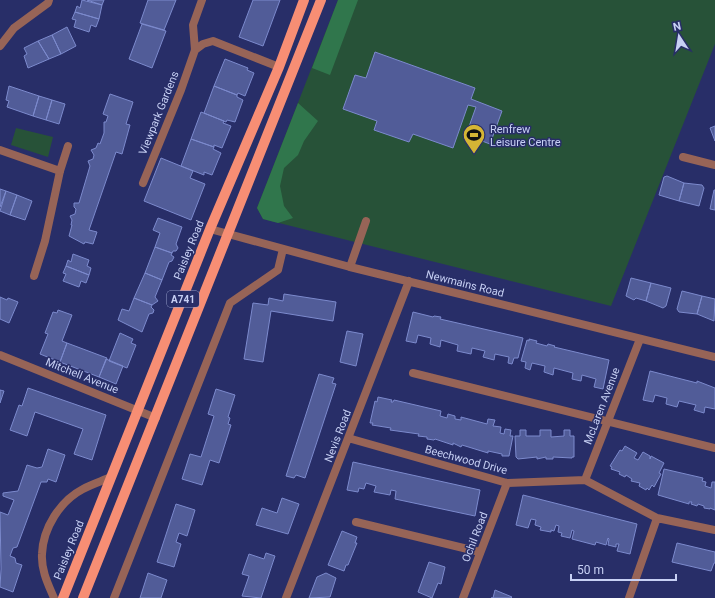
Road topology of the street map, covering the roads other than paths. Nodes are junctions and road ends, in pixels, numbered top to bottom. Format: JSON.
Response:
{"nodes":[{"id":1,"x":49,"y":0,"type":"edge"},
{"id":2,"x":202,"y":0,"type":"edge"},
{"id":3,"x":304,"y":0,"type":"edge"},
{"id":4,"x":321,"y":0,"type":"edge"},
{"id":5,"x":0,"y":46,"type":"edge"},
{"id":6,"x":195,"y":50,"type":"junction"},
{"id":7,"x":279,"y":67,"type":"junction"},
{"id":8,"x":68,"y":146,"type":"dead end"},
{"id":9,"x":0,"y":150,"type":"edge"},
{"id":10,"x":683,"y":157,"type":"dead end"},
{"id":11,"x":715,"y":165,"type":"edge"},
{"id":12,"x":60,"y":171,"type":"junction"},
{"id":13,"x":143,"y":183,"type":"dead end"},
{"id":14,"x":366,"y":221,"type":"dead end"},
{"id":15,"x":210,"y":229,"type":"junction"},
{"id":16,"x":228,"y":235,"type":"junction"},
{"id":17,"x":283,"y":249,"type":"junction"},
{"id":18,"x":350,"y":267,"type":"junction"},
{"id":19,"x":34,"y":276,"type":"dead end"},
{"id":20,"x":409,"y":281,"type":"junction"},
{"id":21,"x":640,"y":339,"type":"junction"},
{"id":22,"x":0,"y":355,"type":"edge"},
{"id":23,"x":715,"y":357,"type":"edge"},
{"id":24,"x":413,"y":373,"type":"dead end"},
{"id":25,"x":138,"y":411,"type":"junction"},
{"id":26,"x":156,"y":418,"type":"junction"},
{"id":27,"x":607,"y":420,"type":"junction"},
{"id":28,"x":348,"y":438,"type":"junction"},
{"id":29,"x":715,"y":448,"type":"edge"},
{"id":30,"x":112,"y":477,"type":"junction"},
{"id":31,"x":585,"y":480,"type":"junction"},
{"id":32,"x":507,"y":483,"type":"junction"},
{"id":33,"x":657,"y":518,"type":"junction"},
{"id":34,"x":356,"y":522,"type":"dead end"},
{"id":35,"x":715,"y":530,"type":"edge"},
{"id":36,"x":480,"y":552,"type":"junction"},
{"id":37,"x":54,"y":598,"type":"edge"},
{"id":38,"x":63,"y":598,"type":"edge"},
{"id":39,"x":83,"y":598,"type":"edge"},
{"id":40,"x":114,"y":598,"type":"edge"},
{"id":41,"x":286,"y":598,"type":"edge"},
{"id":42,"x":463,"y":598,"type":"edge"},
{"id":43,"x":630,"y":598,"type":"edge"}],
"edges":[{"from":1,"to":5,"type":"street"},
{"from":2,"to":6,"type":"street","name":"Viewpark Gardens"},
{"from":3,"to":7,"type":"main road","name":"Paisley Road","number":"A741"},
{"from":4,"to":16,"type":"main road","number":"A741"},
{"from":6,"to":7,"type":"street"},
{"from":6,"to":13,"type":"street","name":"Viewpark Gardens"},
{"from":7,"to":15,"type":"main road","name":"Paisley Road","number":"A741"},
{"from":8,"to":12,"type":"street"},
{"from":9,"to":12,"type":"street"},
{"from":10,"to":11,"type":"street"},
{"from":12,"to":19,"type":"street"},
{"from":14,"to":18,"type":"street"},
{"from":15,"to":16,"type":"street","name":"Newmains Road"},
{"from":15,"to":25,"type":"main road","name":"Paisley Road","number":"A741"},
{"from":16,"to":17,"type":"street","name":"Newmains Road"},
{"from":16,"to":26,"type":"main road","number":"A741"},
{"from":17,"to":18,"type":"street","name":"Newmains Road"},
{"from":17,"to":40,"type":"street"},
{"from":18,"to":20,"type":"street","name":"Newmains Road"},
{"from":20,"to":21,"type":"street","name":"Newmains Road"},
{"from":20,"to":28,"type":"street","name":"Nevis Road"},
{"from":21,"to":23,"type":"street","name":"Newmains Road"},
{"from":21,"to":27,"type":"street","name":"McLaren Avenue"},
{"from":22,"to":25,"type":"street","name":"Mitchell Avenue"},
{"from":24,"to":27,"type":"street"},
{"from":25,"to":26,"type":"street","name":"Mitchell Avenue"},
{"from":25,"to":30,"type":"main road","name":"Paisley Road","number":"A741"},
{"from":26,"to":39,"type":"main road","number":"A741"},
{"from":27,"to":29,"type":"street"},
{"from":27,"to":31,"type":"street","name":"McLaren Avenue"},
{"from":28,"to":32,"type":"street","name":"Beechwood Drive"},
{"from":28,"to":41,"type":"street","name":"Nevis Road"},
{"from":30,"to":37,"type":"street"},
{"from":30,"to":38,"type":"main road","name":"Paisley Road","number":"A741"},
{"from":31,"to":32,"type":"street","name":"Beechwood Drive"},
{"from":31,"to":33,"type":"street"},
{"from":32,"to":36,"type":"street","name":"Ochil Road"},
{"from":33,"to":35,"type":"street"},
{"from":33,"to":43,"type":"street"},
{"from":34,"to":36,"type":"street"},
{"from":36,"to":42,"type":"street","name":"Ochil Road"}]}
